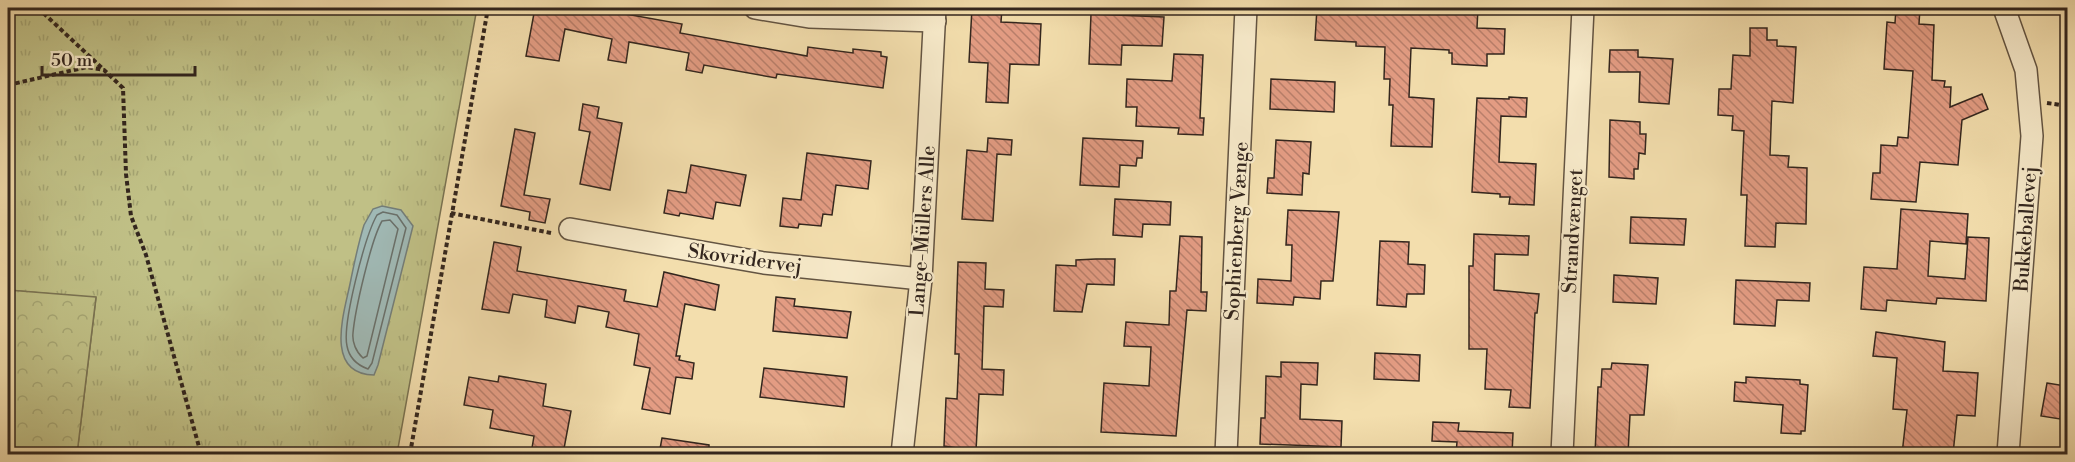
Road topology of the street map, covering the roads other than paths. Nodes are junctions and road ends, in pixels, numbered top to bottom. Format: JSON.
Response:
{"nodes":[{"id":1,"x":754,"y":8,"type":"edge"},
{"id":2,"x":1246,"y":8,"type":"edge"},
{"id":3,"x":1582,"y":8,"type":"edge"},
{"id":4,"x":2004,"y":8,"type":"edge"},
{"id":5,"x":935,"y":14,"type":"edge"},
{"id":6,"x":570,"y":229,"type":"road end"},
{"id":7,"x":921,"y":279,"type":"junction"},
{"id":8,"x":902,"y":454,"type":"edge"},
{"id":9,"x":1226,"y":454,"type":"edge"},
{"id":10,"x":1562,"y":454,"type":"edge"},
{"id":11,"x":2008,"y":454,"type":"edge"}],
"edges":[{"from":1,"to":5,"type":"street"},
{"from":2,"to":9,"type":"street","name":"Sophienberg Vænge"},
{"from":3,"to":10,"type":"street","name":"Strandvænget"},
{"from":4,"to":11,"type":"street","name":"Bukkeballevej"},
{"from":5,"to":7,"type":"street","name":"Lange-Müllers Alle"},
{"from":6,"to":7,"type":"street","name":"Skovridervej"},
{"from":7,"to":8,"type":"street","name":"Lange-Müllers Alle"}]}
